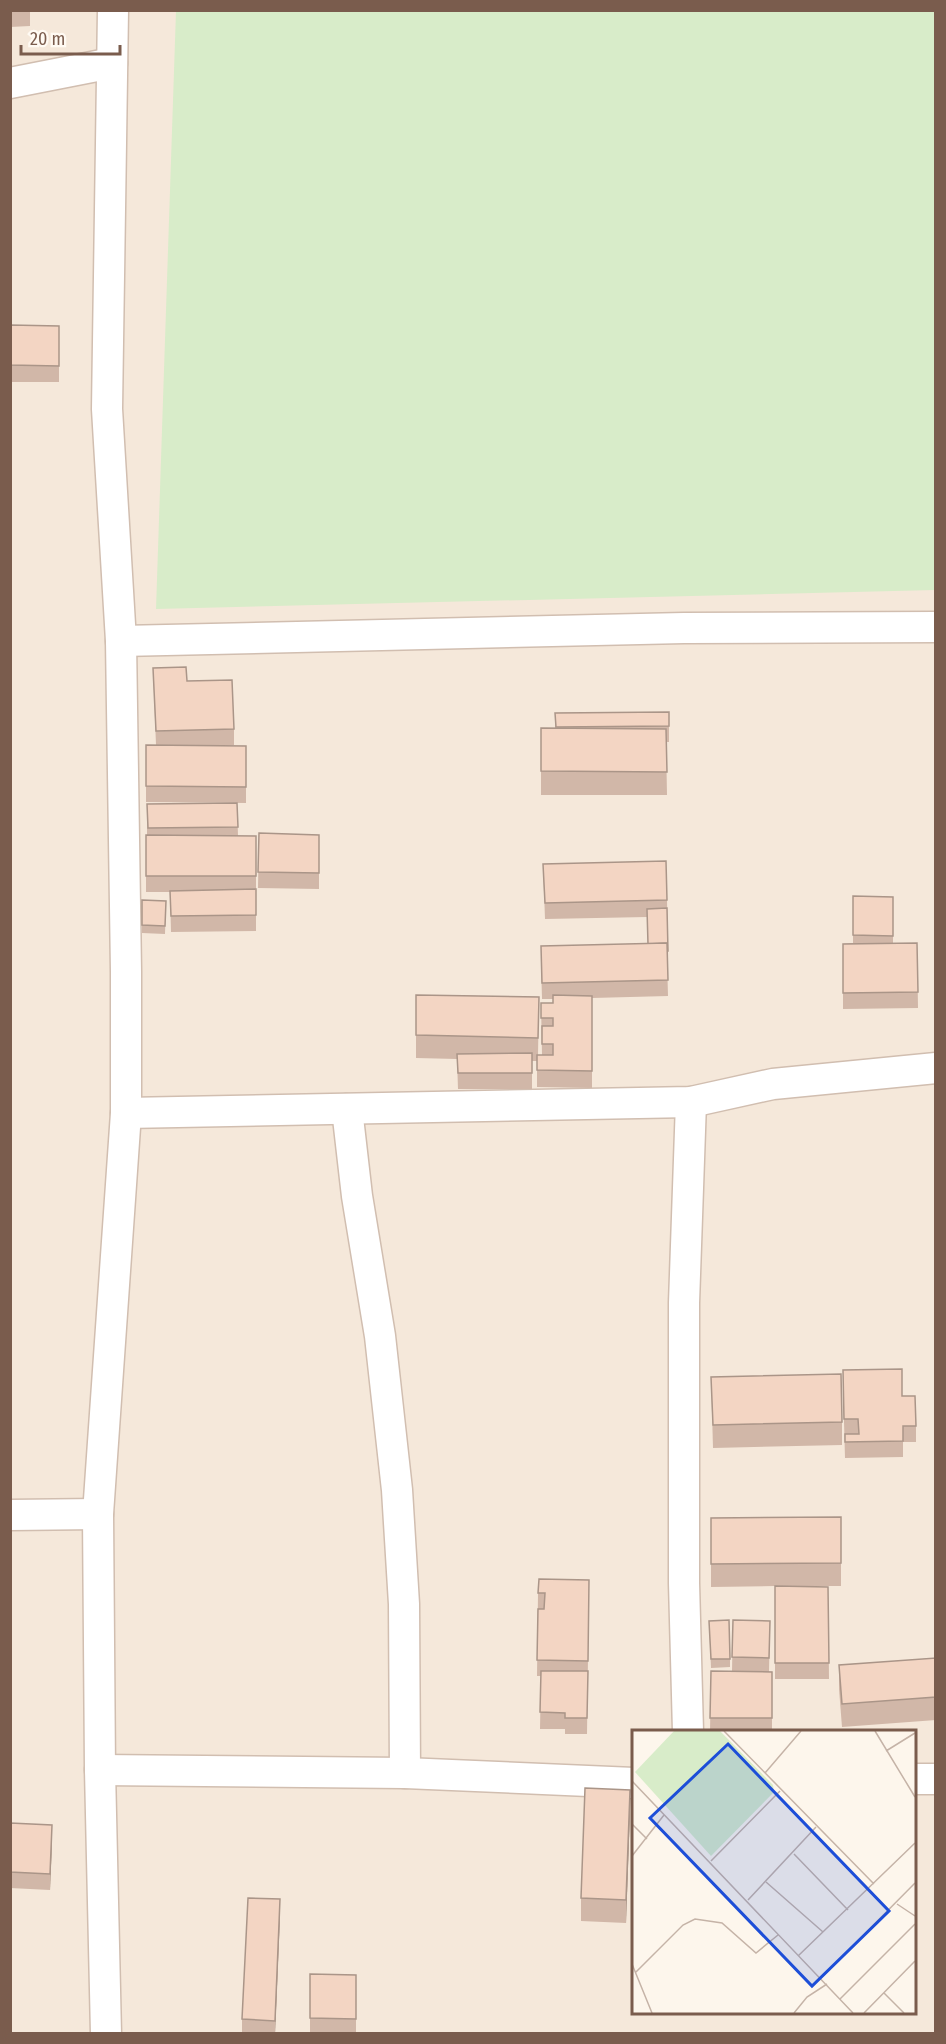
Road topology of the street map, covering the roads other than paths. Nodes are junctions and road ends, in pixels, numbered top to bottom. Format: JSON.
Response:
{"nodes":[{"id":1,"x":113,"y":10,"type":"edge"},
{"id":2,"x":112,"y":63,"type":"junction"},
{"id":3,"x":10,"y":83,"type":"edge"},
{"id":4,"x":936,"y":627,"type":"edge"},
{"id":5,"x":121,"y":641,"type":"junction"},
{"id":6,"x":936,"y":1068,"type":"edge"},
{"id":7,"x":691,"y":1102,"type":"junction"},
{"id":8,"x":347,"y":1109,"type":"junction"},
{"id":9,"x":126,"y":1113,"type":"junction"},
{"id":10,"x":98,"y":1514,"type":"junction"},
{"id":11,"x":10,"y":1515,"type":"edge"},
{"id":12,"x":688,"y":1730,"type":"edge"},
{"id":13,"x":100,"y":1770,"type":"junction"},
{"id":14,"x":405,"y":1773,"type":"junction"},
{"id":15,"x":916,"y":1779,"type":"edge"},
{"id":16,"x":936,"y":1779,"type":"edge"},
{"id":17,"x":632,"y":1783,"type":"edge"},
{"id":18,"x":106,"y":2034,"type":"edge"}],
"edges":[{"from":1,"to":2,"type":"street"},
{"from":2,"to":3,"type":"street"},
{"from":2,"to":5,"type":"street"},
{"from":4,"to":5,"type":"street"},
{"from":5,"to":9,"type":"street"},
{"from":6,"to":7,"type":"street"},
{"from":7,"to":8,"type":"street"},
{"from":7,"to":12,"type":"street"},
{"from":8,"to":9,"type":"street"},
{"from":8,"to":14,"type":"street"},
{"from":9,"to":10,"type":"street"},
{"from":10,"to":11,"type":"street"},
{"from":10,"to":13,"type":"street"},
{"from":13,"to":14,"type":"street"},
{"from":13,"to":18,"type":"street"},
{"from":14,"to":17,"type":"street"},
{"from":15,"to":16,"type":"street"}]}
